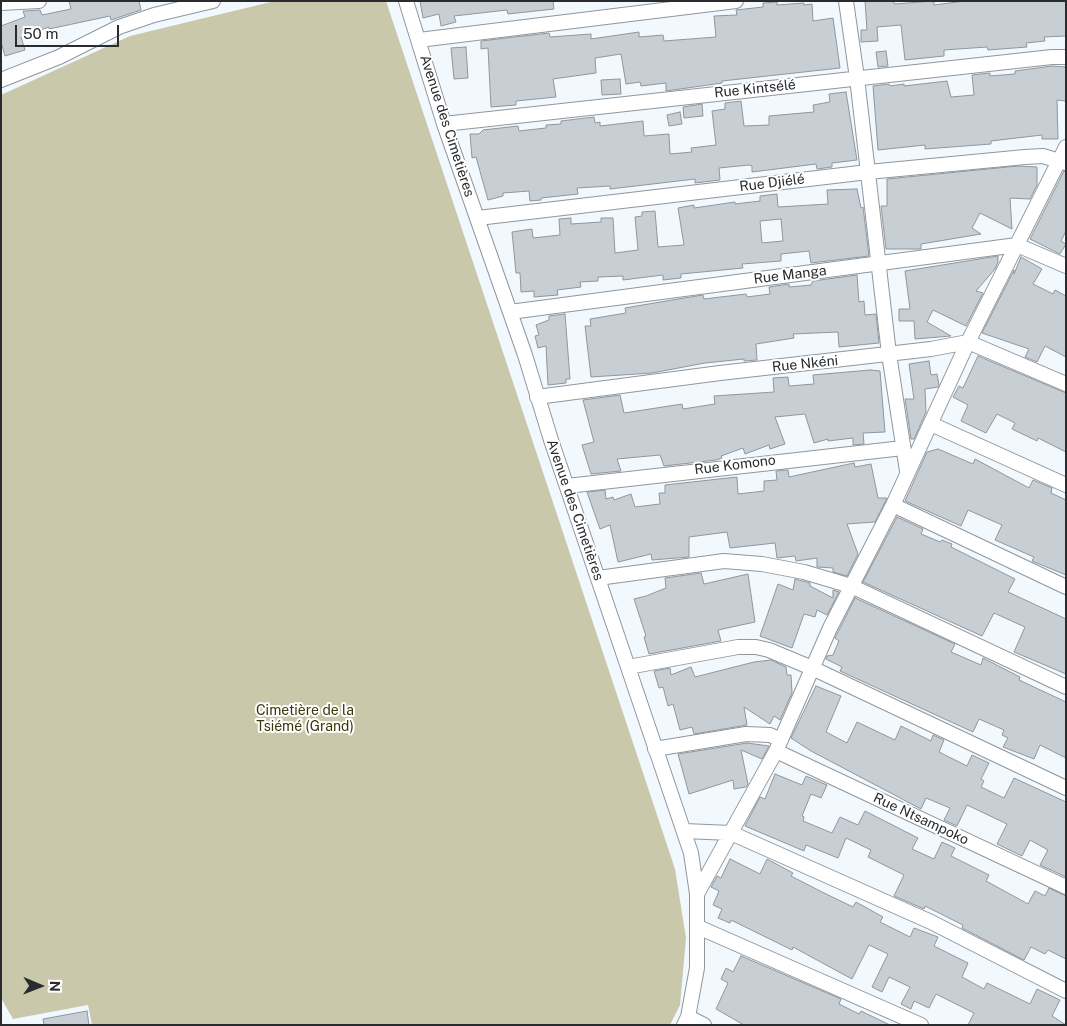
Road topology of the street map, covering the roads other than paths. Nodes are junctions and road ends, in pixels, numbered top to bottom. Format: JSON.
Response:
{"nodes":[{"id":1,"x":39,"y":1,"type":"edge"},
{"id":2,"x":213,"y":1,"type":"edge"},
{"id":3,"x":406,"y":1,"type":"edge"},
{"id":4,"x":736,"y":1,"type":"edge"},
{"id":5,"x":846,"y":1,"type":"edge"},
{"id":6,"x":1,"y":3,"type":"edge"},
{"id":7,"x":419,"y":40,"type":"junction"},
{"id":8,"x":1066,"y":57,"type":"edge"},
{"id":9,"x":858,"y":78,"type":"junction"},
{"id":10,"x":1,"y":80,"type":"edge"},
{"id":11,"x":444,"y":124,"type":"junction"},
{"id":12,"x":1064,"y":157,"type":"edge"},
{"id":13,"x":868,"y":172,"type":"junction"},
{"id":14,"x":478,"y":218,"type":"junction"},
{"id":15,"x":1016,"y":245,"type":"junction"},
{"id":16,"x":879,"y":264,"type":"junction"},
{"id":17,"x":1066,"y":266,"type":"edge"},
{"id":18,"x":510,"y":312,"type":"junction"},
{"id":19,"x":968,"y":342,"type":"junction"},
{"id":20,"x":889,"y":354,"type":"junction"},
{"id":21,"x":1066,"y":384,"type":"edge"},
{"id":22,"x":537,"y":397,"type":"junction"},
{"id":23,"x":931,"y":424,"type":"junction"},
{"id":24,"x":903,"y":448,"type":"junction"},
{"id":25,"x":907,"y":471,"type":"junction"},
{"id":26,"x":567,"y":486,"type":"junction"},
{"id":27,"x":1066,"y":486,"type":"edge"},
{"id":28,"x":893,"y":505,"type":"junction"},
{"id":29,"x":598,"y":578,"type":"junction"},
{"id":30,"x":851,"y":586,"type":"junction"},
{"id":31,"x":1066,"y":587,"type":"edge"},
{"id":32,"x":628,"y":667,"type":"junction"},
{"id":33,"x":812,"y":668,"type":"junction"},
{"id":34,"x":1066,"y":687,"type":"edge"},
{"id":35,"x":779,"y":746,"type":"junction"},
{"id":36,"x":655,"y":749,"type":"junction"},
{"id":37,"x":1066,"y":788,"type":"edge"},
{"id":38,"x":684,"y":831,"type":"junction"},
{"id":39,"x":731,"y":833,"type":"junction"},
{"id":40,"x":1066,"y":887,"type":"edge"},
{"id":41,"x":697,"y":894,"type":"junction"},
{"id":42,"x":698,"y":927,"type":"junction"},
{"id":43,"x":1066,"y":991,"type":"edge"},
{"id":44,"x":686,"y":1021,"type":"edge"},
{"id":45,"x":704,"y":1025,"type":"edge"},
{"id":46,"x":921,"y":1025,"type":"edge"}],
"edges":[{"from":1,"to":6,"type":"street"},
{"from":2,"to":10,"type":"street"},
{"from":3,"to":7,"type":"street","name":"Avenue des Cimetières"},
{"from":4,"to":7,"type":"street"},
{"from":5,"to":9,"type":"street"},
{"from":7,"to":11,"type":"street","name":"Avenue des Cimetières"},
{"from":8,"to":9,"type":"street","name":"Rue Kintsélé"},
{"from":9,"to":11,"type":"street","name":"Rue Kintsélé"},
{"from":9,"to":13,"type":"street"},
{"from":11,"to":14,"type":"street","name":"Avenue des Cimetières"},
{"from":12,"to":13,"type":"street","name":"Rue Djiélé"},
{"from":12,"to":15,"type":"street"},
{"from":13,"to":14,"type":"street","name":"Rue Djiélé"},
{"from":13,"to":16,"type":"street"},
{"from":14,"to":18,"type":"street","name":"Avenue des Cimetières"},
{"from":15,"to":16,"type":"street","name":"Rue Manga"},
{"from":15,"to":17,"type":"street"},
{"from":15,"to":19,"type":"street"},
{"from":16,"to":18,"type":"street","name":"Rue Manga"},
{"from":16,"to":20,"type":"street"},
{"from":18,"to":22,"type":"street","name":"Avenue des Cimetières"},
{"from":19,"to":20,"type":"street","name":"Rue Nkéni"},
{"from":19,"to":21,"type":"street"},
{"from":19,"to":23,"type":"street"},
{"from":20,"to":22,"type":"street","name":"Rue Nkéni"},
{"from":20,"to":24,"type":"street"},
{"from":22,"to":26,"type":"street","name":"Avenue des Cimetières"},
{"from":23,"to":25,"type":"street"},
{"from":23,"to":27,"type":"street"},
{"from":24,"to":25,"type":"street"},
{"from":24,"to":26,"type":"street","name":"Rue Komono"},
{"from":25,"to":28,"type":"street"},
{"from":26,"to":29,"type":"street","name":"Avenue des Cimetières"},
{"from":28,"to":30,"type":"street"},
{"from":28,"to":31,"type":"street"},
{"from":29,"to":30,"type":"street"},
{"from":29,"to":32,"type":"street","name":"Avenue des Cimetières"},
{"from":30,"to":33,"type":"street"},
{"from":30,"to":34,"type":"street"},
{"from":32,"to":33,"type":"street"},
{"from":32,"to":36,"type":"street","name":"Avenue des Cimetières"},
{"from":33,"to":35,"type":"street"},
{"from":33,"to":37,"type":"street"},
{"from":35,"to":36,"type":"street","name":"Rue Ntsampoko"},
{"from":35,"to":39,"type":"street"},
{"from":35,"to":40,"type":"street","name":"Rue Ntsampoko"},
{"from":36,"to":38,"type":"street","name":"Avenue des Cimetières"},
{"from":38,"to":39,"type":"street"},
{"from":38,"to":41,"type":"street","name":"Avenue des Cimetières"},
{"from":39,"to":41,"type":"street"},
{"from":39,"to":43,"type":"street"},
{"from":41,"to":42,"type":"street","name":"Avenue des Cimetières"},
{"from":42,"to":44,"type":"street","name":"Avenue des Cimetières"},
{"from":42,"to":46,"type":"street"},
{"from":44,"to":45,"type":"street"}]}
